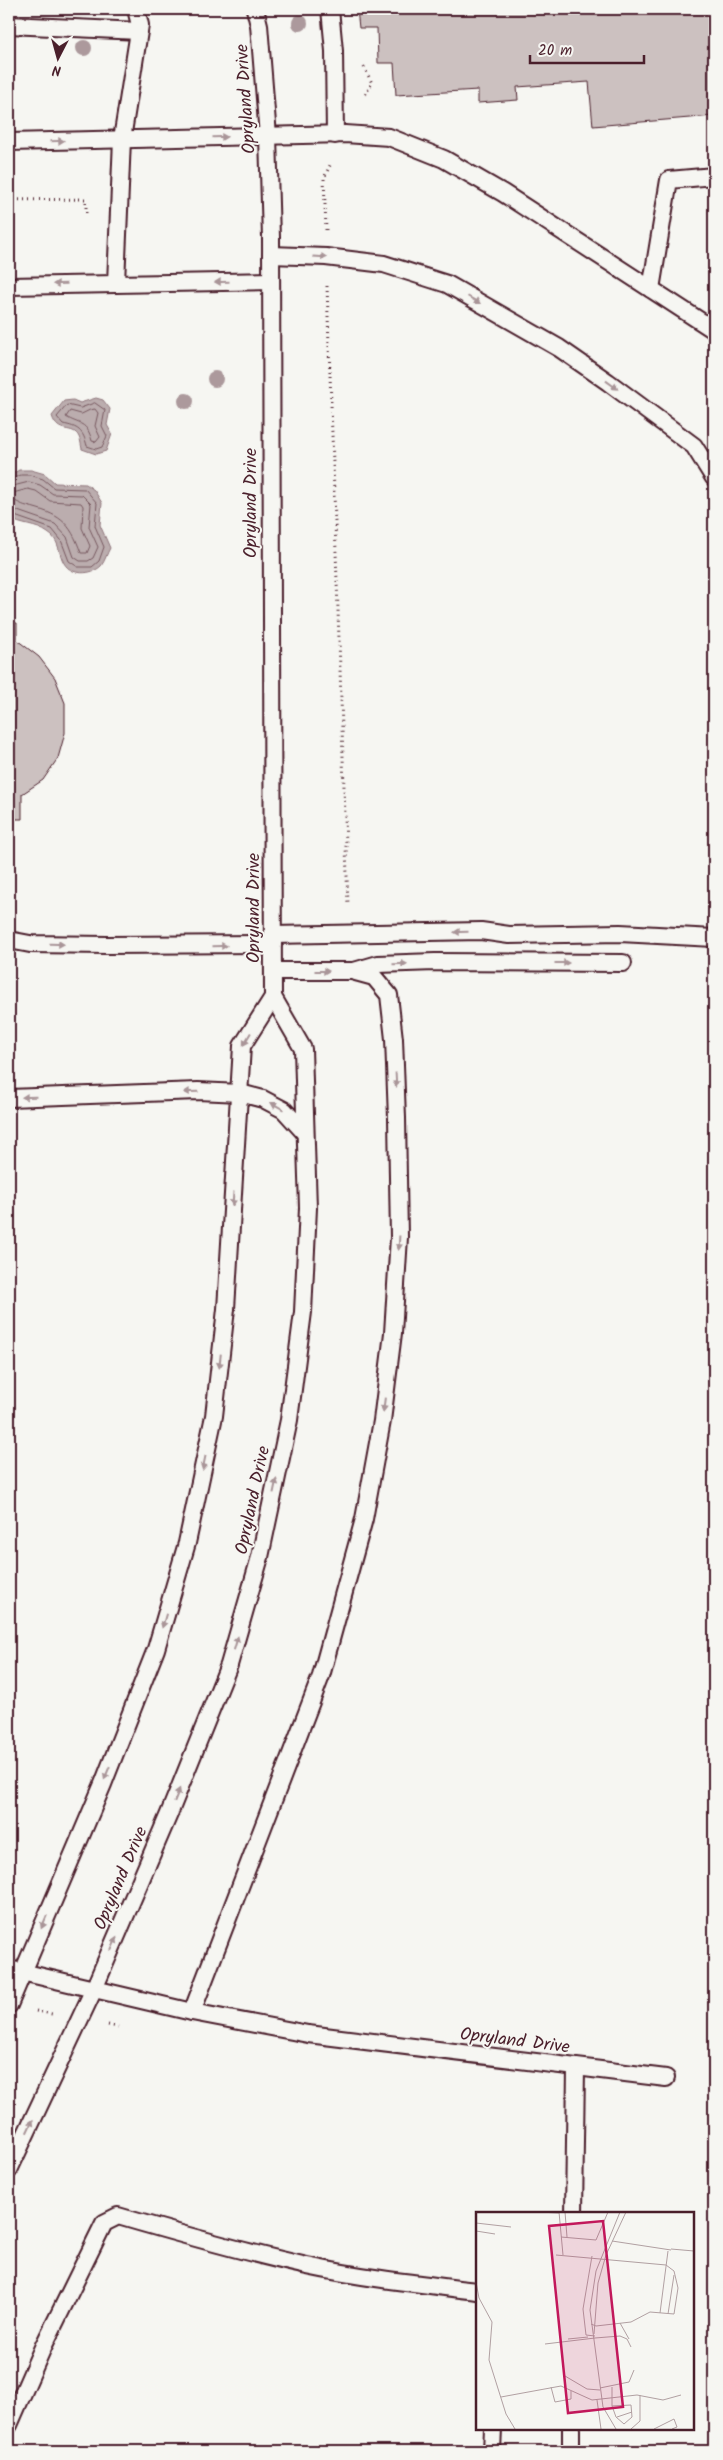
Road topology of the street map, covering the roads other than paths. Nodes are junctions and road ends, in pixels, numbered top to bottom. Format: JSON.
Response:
{"nodes":[{"id":1,"x":136,"y":9,"type":"edge"},
{"id":2,"x":255,"y":9,"type":"edge"},
{"id":3,"x":330,"y":9,"type":"edge"},
{"id":4,"x":9,"y":25,"type":"edge"},
{"id":5,"x":139,"y":31,"type":"junction"},
{"id":6,"x":340,"y":135,"type":"junction"},
{"id":7,"x":268,"y":136,"type":"junction"},
{"id":8,"x":122,"y":140,"type":"junction"},
{"id":9,"x":9,"y":142,"type":"edge"},
{"id":10,"x":714,"y":176,"type":"edge"},
{"id":11,"x":271,"y":255,"type":"junction"},
{"id":12,"x":271,"y":281,"type":"junction"},
{"id":13,"x":116,"y":283,"type":"junction"},
{"id":14,"x":9,"y":286,"type":"edge"},
{"id":15,"x":650,"y":289,"type":"junction"},
{"id":16,"x":714,"y":330,"type":"edge"},
{"id":17,"x":714,"y":478,"type":"edge"},
{"id":18,"x":714,"y":938,"type":"edge"},
{"id":19,"x":9,"y":940,"type":"edge"},
{"id":20,"x":273,"y":940,"type":"junction"},
{"id":21,"x":623,"y":963,"type":"dead end"},
{"id":22,"x":273,"y":971,"type":"junction"},
{"id":23,"x":352,"y":971,"type":"junction"},
{"id":24,"x":273,"y":997,"type":"junction"},
{"id":25,"x":240,"y":1093,"type":"junction"},
{"id":26,"x":9,"y":1098,"type":"edge"},
{"id":27,"x":306,"y":1133,"type":"junction"},
{"id":28,"x":16,"y":1970,"type":"edge"},
{"id":29,"x":94,"y":1989,"type":"junction"},
{"id":30,"x":9,"y":2006,"type":"edge"},
{"id":31,"x":192,"y":2012,"type":"junction"},
{"id":32,"x":576,"y":2068,"type":"junction"},
{"id":33,"x":666,"y":2078,"type":"dead end"},
{"id":34,"x":9,"y":2170,"type":"edge"},
{"id":35,"x":574,"y":2212,"type":"edge"},
{"id":36,"x":476,"y":2291,"type":"edge"},
{"id":37,"x":9,"y":2425,"type":"edge"},
{"id":38,"x":493,"y":2430,"type":"edge"},
{"id":39,"x":571,"y":2430,"type":"edge"},
{"id":40,"x":492,"y":2451,"type":"edge"},
{"id":41,"x":571,"y":2451,"type":"edge"}],
"edges":[{"from":1,"to":5,"type":"lane"},
{"from":2,"to":7,"type":"lane","name":"Opryland Drive"},
{"from":3,"to":6,"type":"lane"},
{"from":4,"to":5,"type":"lane"},
{"from":5,"to":8,"type":"lane"},
{"from":6,"to":7,"type":"lane"},
{"from":6,"to":15,"type":"lane"},
{"from":8,"to":7,"type":"lane","one_way":true},
{"from":7,"to":11,"type":"lane","name":"Opryland Drive"},
{"from":9,"to":8,"type":"lane","one_way":true},
{"from":8,"to":13,"type":"lane"},
{"from":10,"to":15,"type":"lane"},
{"from":11,"to":12,"type":"lane","name":"Opryland Drive"},
{"from":11,"to":17,"type":"lane","one_way":true},
{"from":12,"to":13,"type":"lane","one_way":true},
{"from":12,"to":20,"type":"lane","name":"Opryland Drive"},
{"from":13,"to":14,"type":"lane","one_way":true},
{"from":15,"to":16,"type":"lane"},
{"from":18,"to":20,"type":"lane","one_way":true},
{"from":19,"to":20,"type":"lane","one_way":true},
{"from":20,"to":22,"type":"lane","name":"Opryland Drive"},
{"from":23,"to":21,"type":"lane","one_way":true},
{"from":22,"to":23,"type":"lane","one_way":true},
{"from":22,"to":24,"type":"lane","name":"Opryland Drive"},
{"from":23,"to":31,"type":"lane","one_way":true},
{"from":24,"to":25,"type":"lane","one_way":true},
{"from":24,"to":27,"type":"lane","name":"Opryland Drive"},
{"from":25,"to":26,"type":"lane","one_way":true},
{"from":27,"to":25,"type":"lane","one_way":true},
{"from":25,"to":28,"type":"lane","one_way":true},
{"from":29,"to":27,"type":"lane","name":"Opryland Drive","one_way":true},
{"from":28,"to":29,"type":"lane","name":"Opryland Drive"},
{"from":28,"to":30,"type":"lane"},
{"from":29,"to":31,"type":"lane","name":"Opryland Drive"},
{"from":34,"to":29,"type":"lane","name":"Opryland Drive","one_way":true},
{"from":31,"to":32,"type":"lane","name":"Opryland Drive"},
{"from":32,"to":33,"type":"lane","name":"Opryland Drive"},
{"from":32,"to":35,"type":"lane"},
{"from":36,"to":37,"type":"lane"},
{"from":38,"to":40,"type":"lane"},
{"from":39,"to":41,"type":"lane"}]}
